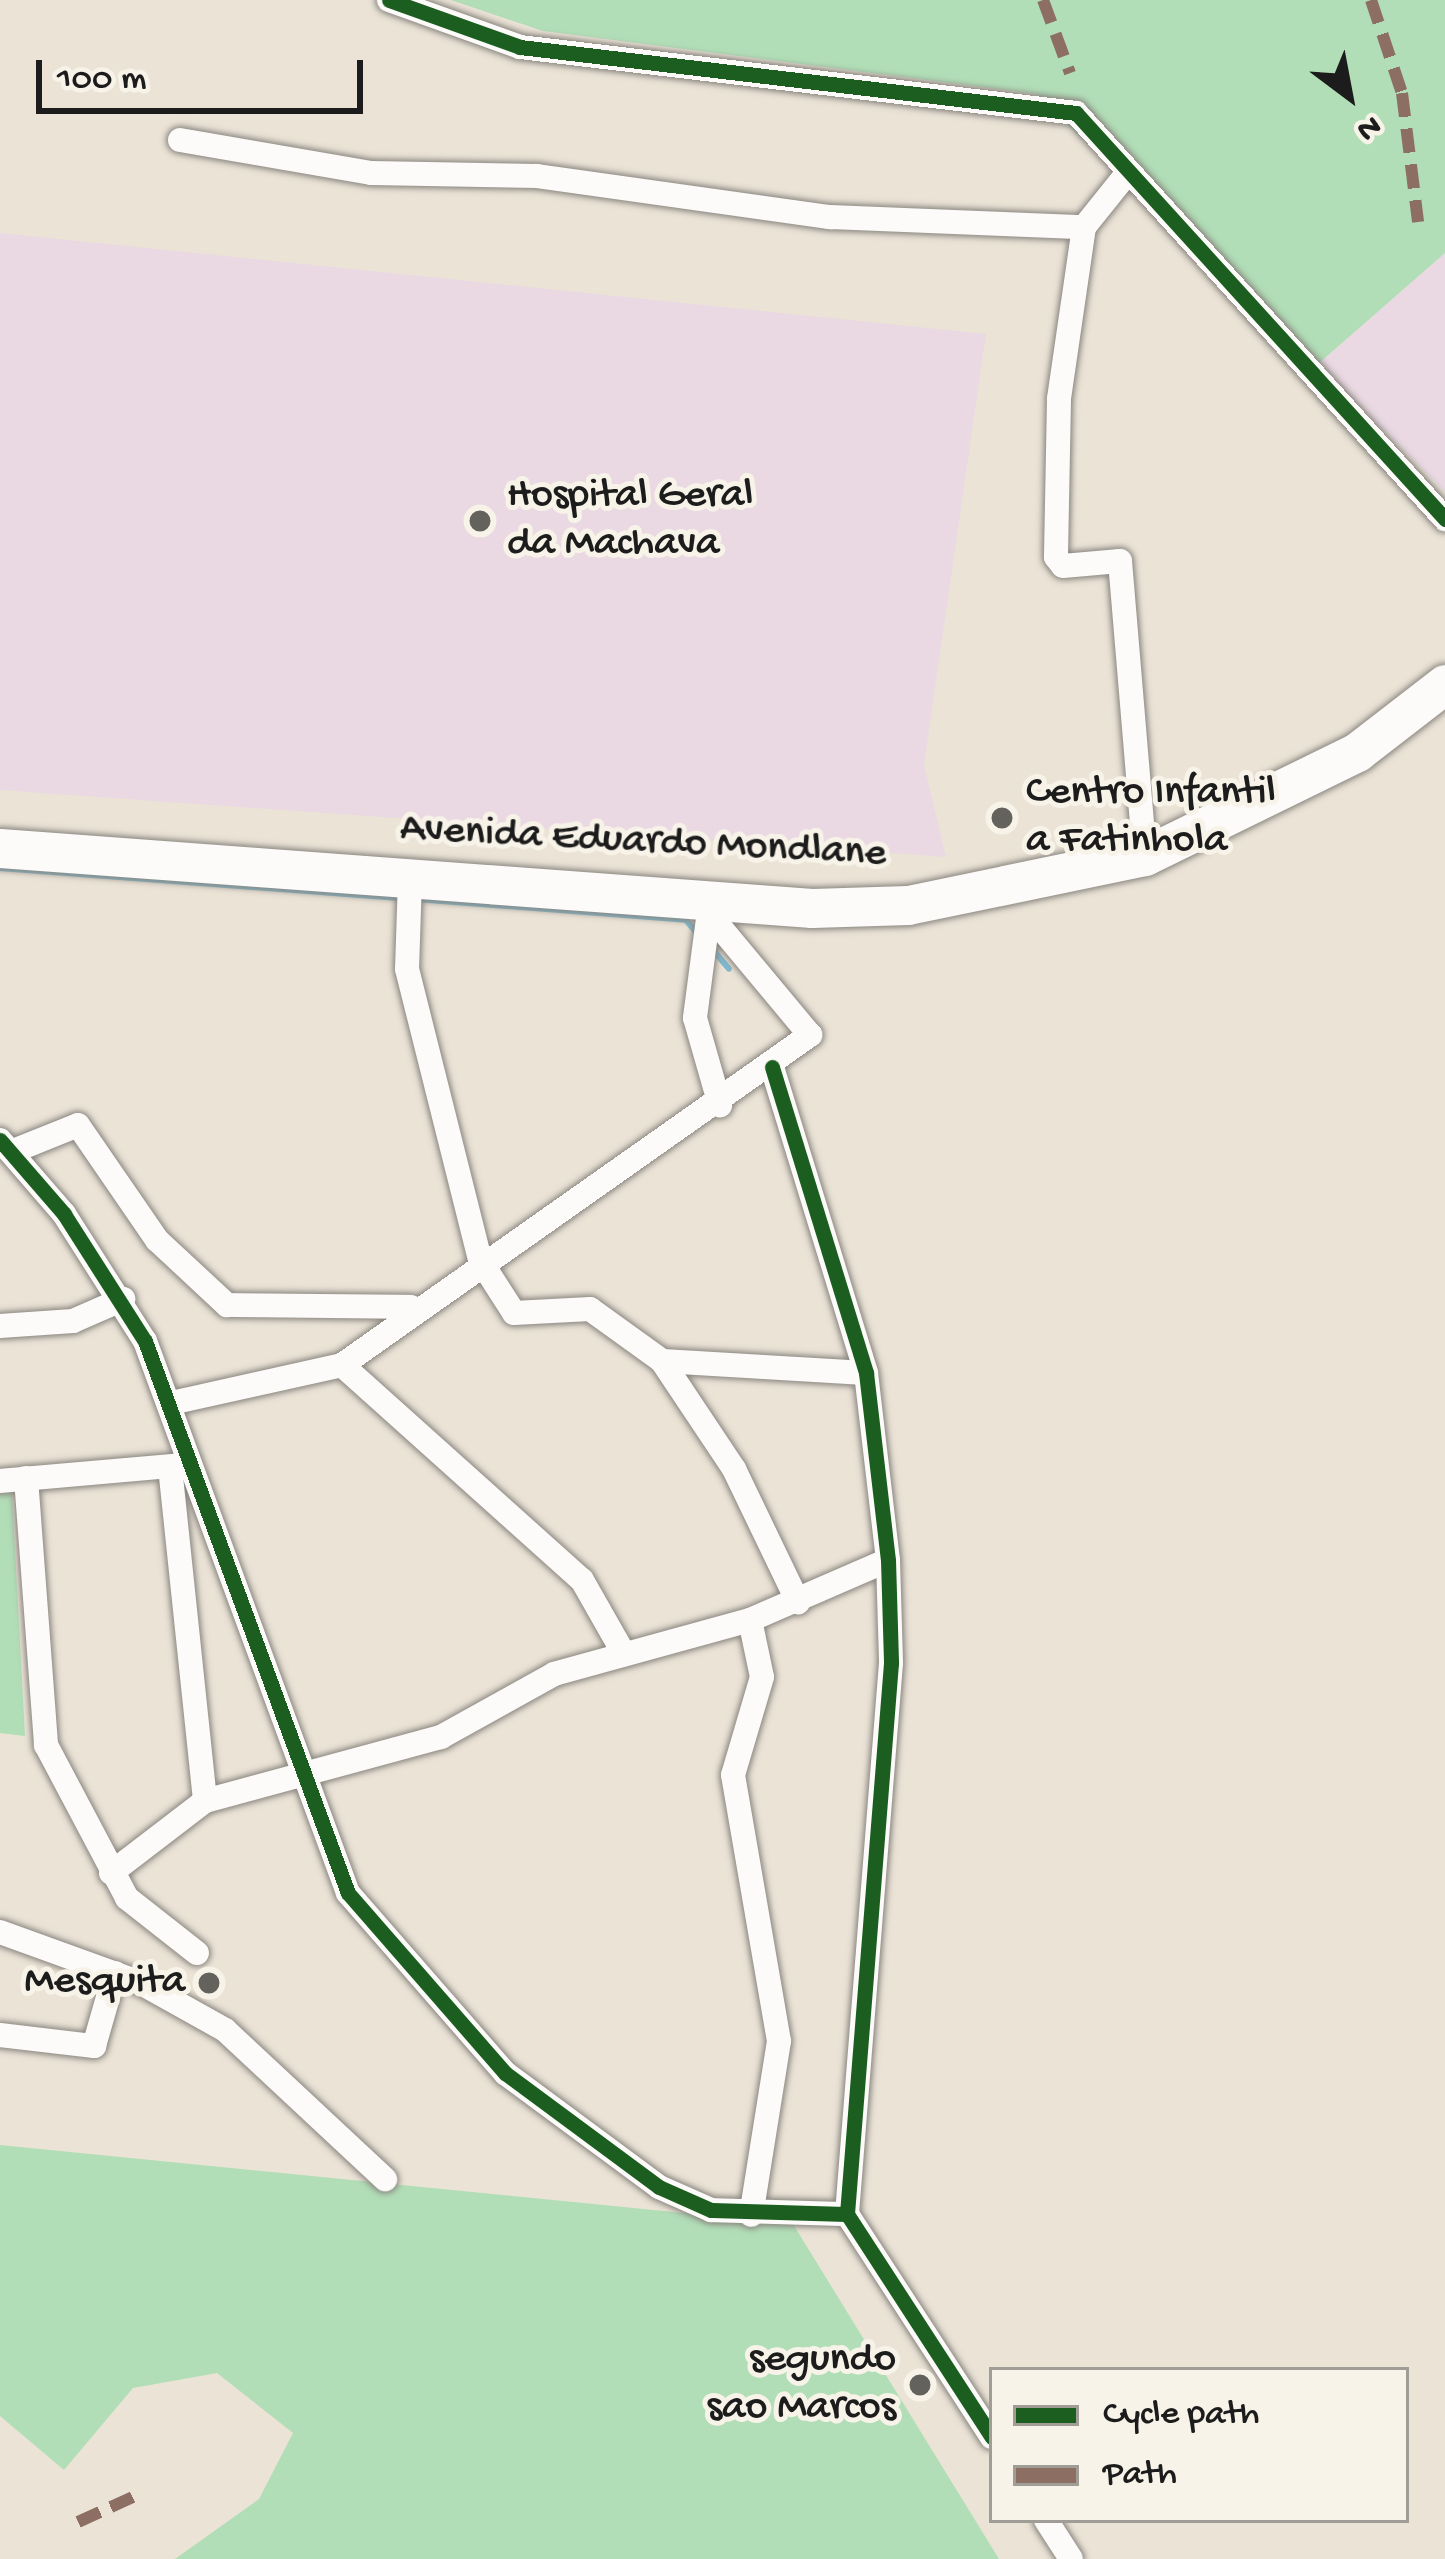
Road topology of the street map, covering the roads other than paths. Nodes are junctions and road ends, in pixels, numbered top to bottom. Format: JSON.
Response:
{"nodes":[{"id":1,"x":388,"y":0,"type":"edge"},
{"id":2,"x":180,"y":140,"type":"dead end"},
{"id":3,"x":1125,"y":176,"type":"junction"},
{"id":4,"x":1084,"y":227,"type":"junction"},
{"id":5,"x":1445,"y":519,"type":"edge"},
{"id":6,"x":1445,"y":684,"type":"edge"},
{"id":7,"x":0,"y":848,"type":"edge"},
{"id":8,"x":1145,"y":856,"type":"junction"},
{"id":9,"x":410,"y":878,"type":"junction"},
{"id":10,"x":703,"y":905,"type":"junction"},
{"id":11,"x":772,"y":1067,"type":"junction"},
{"id":12,"x":720,"y":1105,"type":"junction"},
{"id":13,"x":6,"y":1146,"type":"edge"},
{"id":14,"x":481,"y":1260,"type":"junction"},
{"id":15,"x":123,"y":1299,"type":"junction"},
{"id":16,"x":411,"y":1307,"type":"junction"},
{"id":17,"x":0,"y":1326,"type":"edge"},
{"id":18,"x":662,"y":1361,"type":"junction"},
{"id":19,"x":342,"y":1364,"type":"junction"},
{"id":20,"x":866,"y":1373,"type":"junction"},
{"id":21,"x":171,"y":1403,"type":"junction"},
{"id":22,"x":180,"y":1465,"type":"junction"},
{"id":23,"x":26,"y":1478,"type":"junction"},
{"id":24,"x":0,"y":1481,"type":"edge"},
{"id":25,"x":888,"y":1560,"type":"junction"},
{"id":26,"x":798,"y":1603,"type":"junction"},
{"id":27,"x":750,"y":1620,"type":"junction"},
{"id":28,"x":624,"y":1654,"type":"junction"},
{"id":29,"x":299,"y":1770,"type":"junction"},
{"id":30,"x":205,"y":1801,"type":"junction"},
{"id":31,"x":111,"y":1873,"type":"junction"},
{"id":32,"x":0,"y":1932,"type":"edge"},
{"id":33,"x":197,"y":1953,"type":"dead end"},
{"id":34,"x":115,"y":1973,"type":"junction"},
{"id":35,"x":0,"y":2035,"type":"edge"},
{"id":36,"x":385,"y":2180,"type":"dead end"},
{"id":37,"x":847,"y":2214,"type":"junction"},
{"id":38,"x":751,"y":2215,"type":"junction"},
{"id":39,"x":989,"y":2432,"type":"edge"},
{"id":40,"x":1048,"y":2523,"type":"edge"},
{"id":41,"x":1071,"y":2559,"type":"edge"}],
"edges":[{"from":1,"to":3,"type":"street"},
{"from":2,"to":4,"type":"street"},
{"from":3,"to":4,"type":"street"},
{"from":3,"to":5,"type":"street"},
{"from":4,"to":8,"type":"street"},
{"from":6,"to":8,"type":"main road","name":"Avenida Eduardo Mondlane"},
{"from":7,"to":9,"type":"main road","name":"Avenida Eduardo Mondlane"},
{"from":8,"to":10,"type":"main road","name":"Avenida Eduardo Mondlane"},
{"from":9,"to":10,"type":"main road","name":"Avenida Eduardo Mondlane"},
{"from":9,"to":14,"type":"street"},
{"from":10,"to":11,"type":"street"},
{"from":10,"to":12,"type":"street"},
{"from":11,"to":12,"type":"street"},
{"from":11,"to":20,"type":"street"},
{"from":12,"to":14,"type":"street"},
{"from":13,"to":15,"type":"street"},
{"from":13,"to":16,"type":"street"},
{"from":14,"to":16,"type":"street"},
{"from":14,"to":18,"type":"street"},
{"from":15,"to":17,"type":"street"},
{"from":15,"to":21,"type":"street"},
{"from":16,"to":19,"type":"street"},
{"from":18,"to":20,"type":"street"},
{"from":18,"to":26,"type":"street"},
{"from":19,"to":21,"type":"street"},
{"from":19,"to":28,"type":"street"},
{"from":20,"to":25,"type":"street"},
{"from":21,"to":22,"type":"street"},
{"from":22,"to":23,"type":"street"},
{"from":22,"to":29,"type":"street"},
{"from":22,"to":30,"type":"street"},
{"from":23,"to":24,"type":"street"},
{"from":23,"to":31,"type":"street"},
{"from":25,"to":26,"type":"street"},
{"from":25,"to":37,"type":"street"},
{"from":26,"to":27,"type":"street"},
{"from":27,"to":28,"type":"street"},
{"from":27,"to":38,"type":"street"},
{"from":28,"to":29,"type":"street"},
{"from":29,"to":30,"type":"street"},
{"from":29,"to":38,"type":"street"},
{"from":30,"to":31,"type":"street"},
{"from":31,"to":33,"type":"street"},
{"from":32,"to":34,"type":"street"},
{"from":34,"to":35,"type":"street"},
{"from":34,"to":36,"type":"street"},
{"from":37,"to":38,"type":"street"},
{"from":37,"to":39,"type":"street"},
{"from":40,"to":41,"type":"street"}]}
